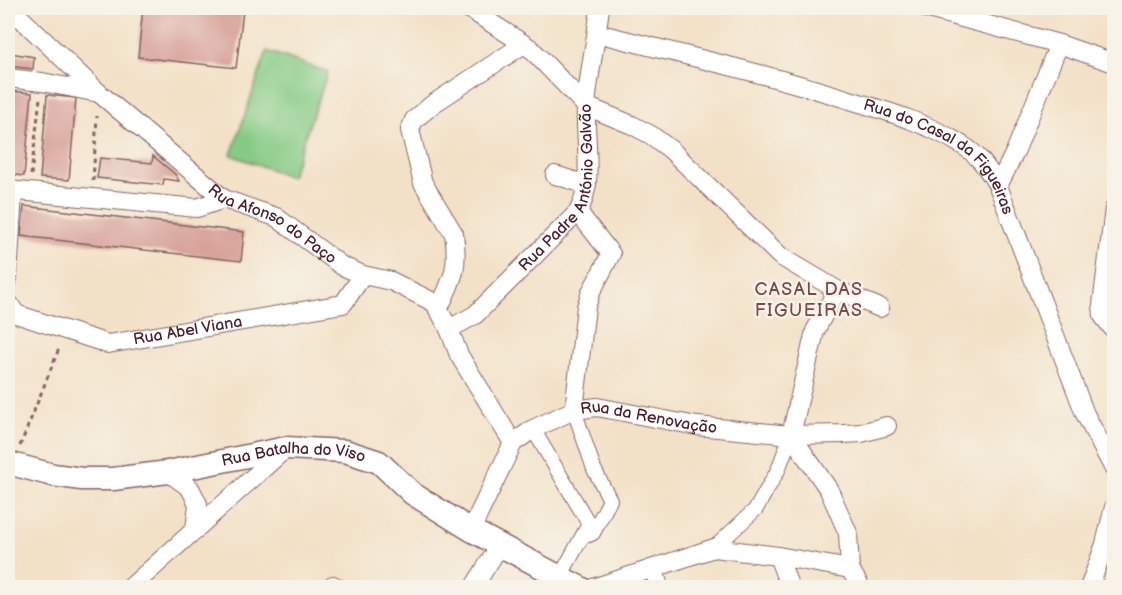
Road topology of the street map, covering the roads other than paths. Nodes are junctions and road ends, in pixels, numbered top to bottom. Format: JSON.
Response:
{"nodes":[{"id":1,"x":10,"y":8,"type":"edge"},
{"id":2,"x":468,"y":8,"type":"edge"},
{"id":3,"x":600,"y":8,"type":"edge"},
{"id":4,"x":926,"y":8,"type":"edge"},
{"id":5,"x":597,"y":33,"type":"junction"},
{"id":6,"x":524,"y":44,"type":"junction"},
{"id":7,"x":1059,"y":44,"type":"junction"},
{"id":8,"x":1114,"y":63,"type":"edge"},
{"id":9,"x":8,"y":78,"type":"edge"},
{"id":10,"x":99,"y":93,"type":"junction"},
{"id":11,"x":586,"y":106,"type":"junction"},
{"id":12,"x":555,"y":175,"type":"dead end"},
{"id":13,"x":587,"y":185,"type":"junction"},
{"id":14,"x":998,"y":186,"type":"junction"},
{"id":15,"x":17,"y":191,"type":"edge"},
{"id":16,"x":224,"y":199,"type":"junction"},
{"id":17,"x":1114,"y":209,"type":"edge"},
{"id":18,"x":578,"y":212,"type":"junction"},
{"id":19,"x":363,"y":275,"type":"junction"},
{"id":20,"x":8,"y":279,"type":"edge"},
{"id":21,"x":837,"y":290,"type":"junction"},
{"id":22,"x":8,"y":302,"type":"edge"},
{"id":23,"x":880,"y":309,"type":"dead end"},
{"id":24,"x":438,"y":310,"type":"junction"},
{"id":25,"x":449,"y":329,"type":"junction"},
{"id":26,"x":1114,"y":330,"type":"edge"},
{"id":27,"x":574,"y":410,"type":"junction"},
{"id":28,"x":887,"y":426,"type":"dead end"},
{"id":29,"x":533,"y":429,"type":"junction"},
{"id":30,"x":791,"y":435,"type":"junction"},
{"id":31,"x":513,"y":442,"type":"junction"},
{"id":32,"x":286,"y":448,"type":"junction"},
{"id":33,"x":10,"y":463,"type":"edge"},
{"id":34,"x":1114,"y":468,"type":"edge"},
{"id":35,"x":168,"y":472,"type":"junction"},
{"id":36,"x":1114,"y":507,"type":"edge"},
{"id":37,"x":195,"y":530,"type":"junction"},
{"id":38,"x":471,"y":530,"type":"junction"},
{"id":39,"x":578,"y":542,"type":"junction"},
{"id":40,"x":500,"y":545,"type":"junction"},
{"id":41,"x":714,"y":548,"type":"junction"},
{"id":42,"x":778,"y":556,"type":"junction"},
{"id":43,"x":654,"y":568,"type":"junction"},
{"id":44,"x":850,"y":569,"type":"junction"},
{"id":45,"x":560,"y":577,"type":"junction"},
{"id":46,"x":130,"y":588,"type":"edge"},
{"id":47,"x":330,"y":588,"type":"edge"},
{"id":48,"x":338,"y":588,"type":"edge"},
{"id":49,"x":473,"y":588,"type":"edge"},
{"id":50,"x":581,"y":588,"type":"edge"},
{"id":51,"x":593,"y":588,"type":"edge"},
{"id":52,"x":659,"y":588,"type":"edge"},
{"id":53,"x":790,"y":588,"type":"edge"},
{"id":54,"x":861,"y":588,"type":"edge"},
{"id":55,"x":1089,"y":588,"type":"edge"}],
"edges":[{"from":1,"to":10,"type":"street","name":"Rua Afonso do Paço"},
{"from":2,"to":6,"type":"street"},
{"from":3,"to":5,"type":"street","name":"Rua Padre António Galvão"},
{"from":4,"to":7,"type":"street"},
{"from":5,"to":11,"type":"street","name":"Rua Padre António Galvão"},
{"from":5,"to":14,"type":"street","name":"Rua do Casal da Figueiras"},
{"from":6,"to":11,"type":"street"},
{"from":6,"to":24,"type":"street"},
{"from":7,"to":8,"type":"street"},
{"from":7,"to":14,"type":"street"},
{"from":9,"to":10,"type":"street"},
{"from":10,"to":16,"type":"street","name":"Rua Afonso do Paço"},
{"from":11,"to":13,"type":"street","name":"Rua Padre António Galvão"},
{"from":11,"to":21,"type":"street"},
{"from":12,"to":13,"type":"street"},
{"from":13,"to":18,"type":"street","name":"Rua Padre António Galvão"},
{"from":14,"to":34,"type":"street","name":"Rua do Casal da Figueiras"},
{"from":15,"to":16,"type":"street"},
{"from":15,"to":20,"type":"street"},
{"from":16,"to":19,"type":"street","name":"Rua Afonso do Paço"},
{"from":17,"to":26,"type":"street"},
{"from":18,"to":25,"type":"street","name":"Rua Padre António Galvão"},
{"from":18,"to":27,"type":"street"},
{"from":19,"to":22,"type":"street","name":"Rua Abel Viana"},
{"from":19,"to":24,"type":"street","name":"Rua Afonso do Paço"},
{"from":21,"to":23,"type":"street"},
{"from":21,"to":30,"type":"street"},
{"from":24,"to":25,"type":"street","name":"Rua Afonso do Paço"},
{"from":25,"to":31,"type":"street","name":"Rua Afonso do Paço"},
{"from":27,"to":29,"type":"street","name":"Rua da Renovação"},
{"from":27,"to":30,"type":"street","name":"Rua da Renovação"},
{"from":27,"to":39,"type":"street"},
{"from":28,"to":30,"type":"street","name":"Rua da Renovação"},
{"from":29,"to":31,"type":"street","name":"Rua da Renovação"},
{"from":29,"to":39,"type":"street"},
{"from":30,"to":41,"type":"street"},
{"from":30,"to":44,"type":"street"},
{"from":31,"to":38,"type":"street"},
{"from":32,"to":35,"type":"street","name":"Rua Batalha do Viso"},
{"from":32,"to":37,"type":"street"},
{"from":32,"to":38,"type":"street","name":"Rua Batalha do Viso"},
{"from":33,"to":35,"type":"street","name":"Rua Batalha do Viso"},
{"from":35,"to":37,"type":"street"},
{"from":36,"to":55,"type":"street"},
{"from":37,"to":46,"type":"street"},
{"from":38,"to":40,"type":"street","name":"Rua Batalha do Viso"},
{"from":39,"to":45,"type":"street"},
{"from":40,"to":45,"type":"street","name":"Rua Batalha do Viso"},
{"from":40,"to":49,"type":"street"},
{"from":41,"to":42,"type":"street"},
{"from":41,"to":43,"type":"street"},
{"from":42,"to":44,"type":"street"},
{"from":42,"to":53,"type":"street"},
{"from":43,"to":51,"type":"street"},
{"from":43,"to":52,"type":"street"},
{"from":44,"to":54,"type":"street"},
{"from":45,"to":50,"type":"street","name":"Rua Batalha do Viso"},
{"from":47,"to":48,"type":"street"}]}
